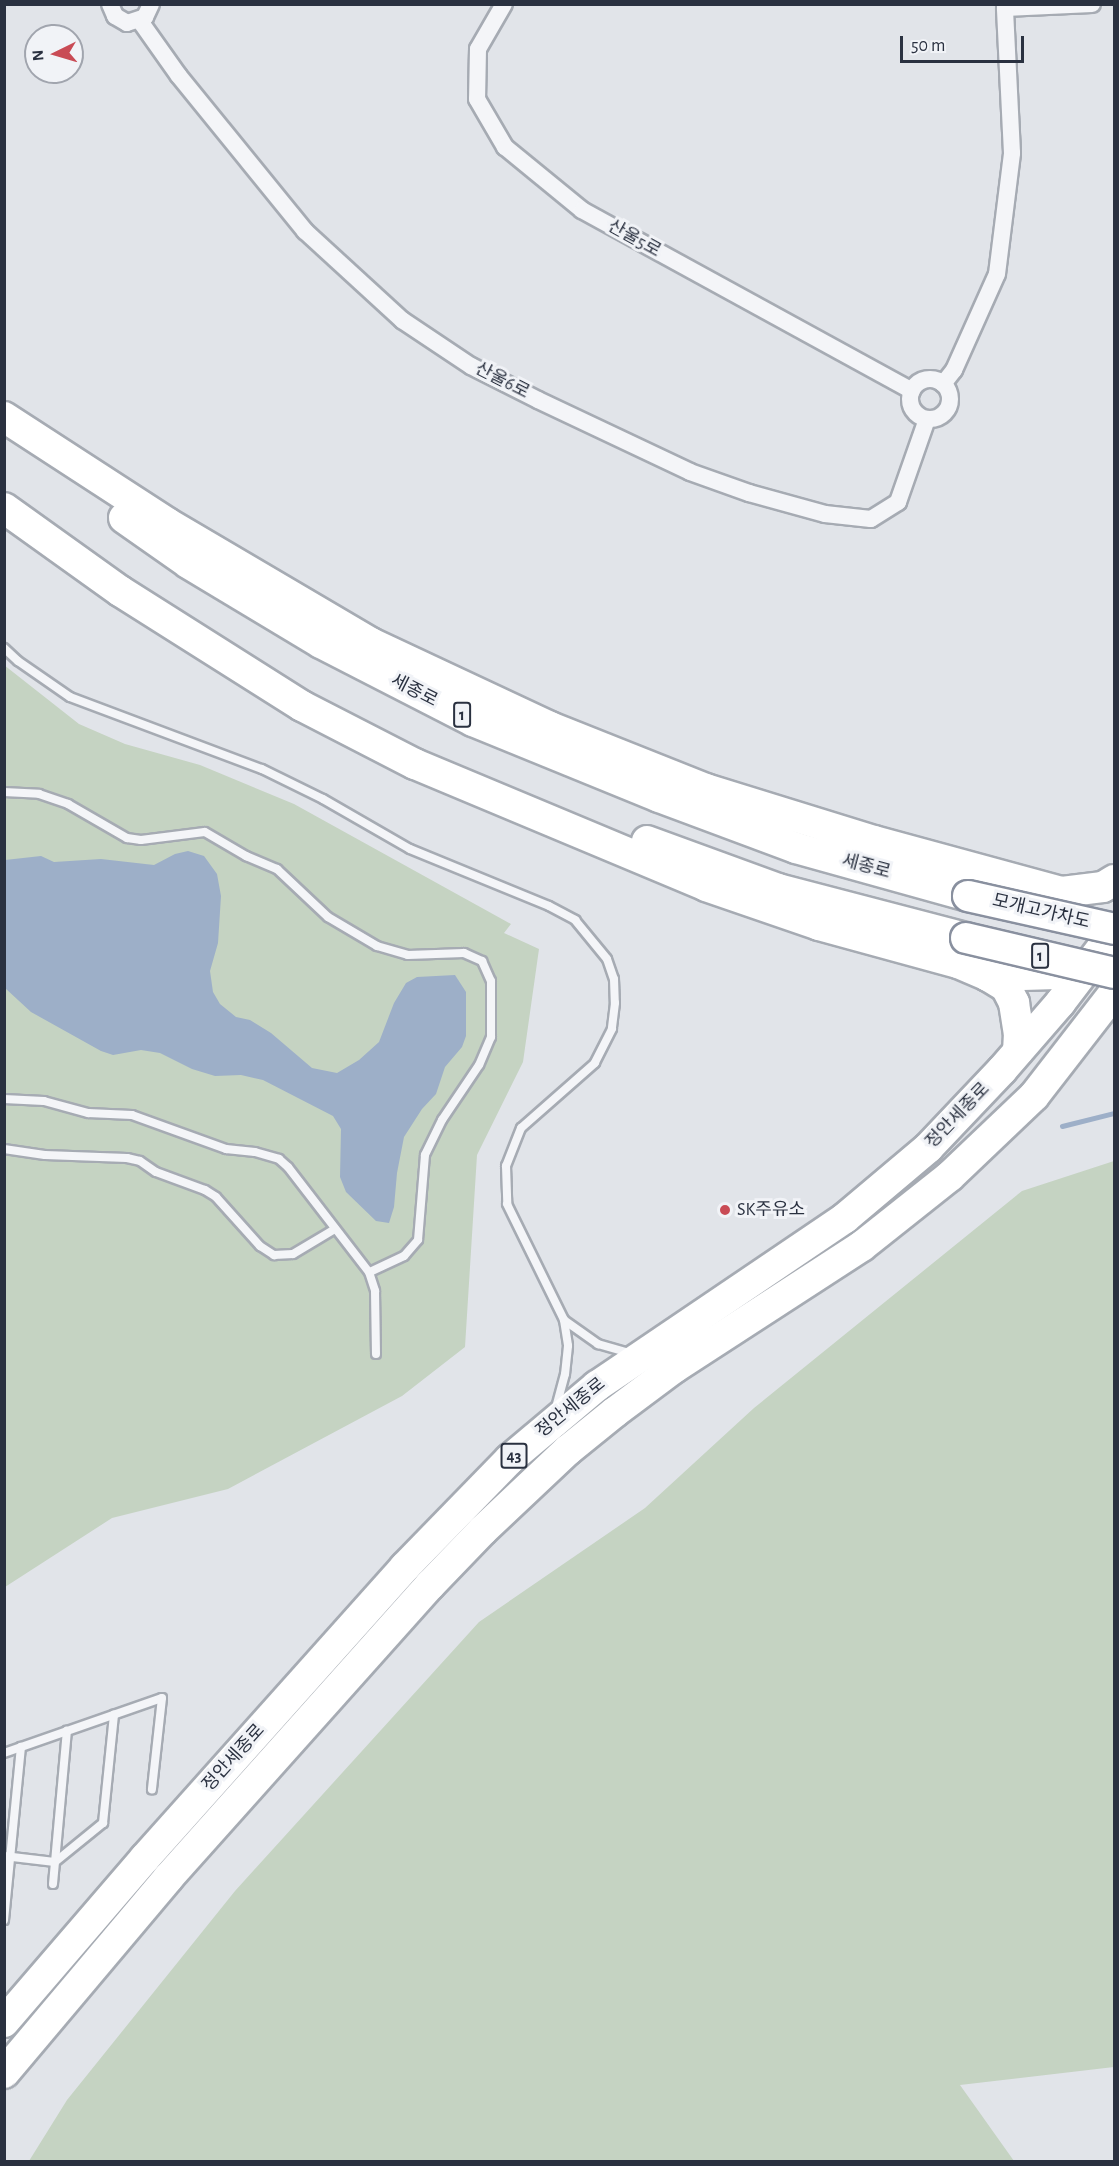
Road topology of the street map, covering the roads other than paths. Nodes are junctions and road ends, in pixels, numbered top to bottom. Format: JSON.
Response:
{"nodes":[{"id":1,"x":110,"y":4,"type":"edge"},
{"id":2,"x":151,"y":4,"type":"edge"},
{"id":3,"x":504,"y":4,"type":"edge"},
{"id":4,"x":1092,"y":4,"type":"edge"},
{"id":5,"x":1005,"y":6,"type":"edge"},
{"id":6,"x":140,"y":21,"type":"junction"},
{"id":7,"x":943,"y":384,"type":"junction"},
{"id":8,"x":912,"y":391,"type":"junction"},
{"id":9,"x":4,"y":417,"type":"edge"},
{"id":10,"x":927,"y":419,"type":"junction"},
{"id":11,"x":4,"y":434,"type":"edge"},
{"id":12,"x":4,"y":490,"type":"edge"},
{"id":13,"x":4,"y":508,"type":"edge"},
{"id":14,"x":4,"y":648,"type":"edge"},
{"id":15,"x":4,"y":792,"type":"edge"},
{"id":16,"x":1114,"y":880,"type":"edge"},
{"id":17,"x":1062,"y":892,"type":"junction"},
{"id":18,"x":968,"y":896,"type":"joint"},
{"id":19,"x":1111,"y":947,"type":"edge"},
{"id":20,"x":988,"y":976,"type":"junction"},
{"id":21,"x":1114,"y":993,"type":"edge"},
{"id":22,"x":1103,"y":1021,"type":"edge"},
{"id":23,"x":1018,"y":1051,"type":"junction"},
{"id":24,"x":4,"y":1099,"type":"edge"},
{"id":25,"x":4,"y":1149,"type":"edge"},
{"id":26,"x":335,"y":1229,"type":"junction"},
{"id":27,"x":369,"y":1272,"type":"junction"},
{"id":28,"x":564,"y":1320,"type":"junction"},
{"id":29,"x":649,"y":1349,"type":"junction"},
{"id":30,"x":376,"y":1354,"type":"dead end"},
{"id":31,"x":553,"y":1421,"type":"junction"},
{"id":32,"x":114,"y":1714,"type":"junction"},
{"id":33,"x":67,"y":1731,"type":"junction"},
{"id":34,"x":21,"y":1747,"type":"junction"},
{"id":35,"x":4,"y":1753,"type":"edge"},
{"id":36,"x":152,"y":1789,"type":"dead end"},
{"id":37,"x":8,"y":1857,"type":"edge"},
{"id":38,"x":55,"y":1862,"type":"junction"},
{"id":39,"x":53,"y":1884,"type":"dead end"},
{"id":40,"x":4,"y":1920,"type":"edge"},
{"id":41,"x":4,"y":2022,"type":"edge"},
{"id":42,"x":4,"y":2073,"type":"edge"}],
"edges":[{"from":1,"to":6,"type":"street"},
{"from":2,"to":6,"type":"street"},
{"from":3,"to":8,"type":"street","name":"산울5로"},
{"from":4,"to":5,"type":"street"},
{"from":5,"to":7,"type":"street"},
{"from":6,"to":10,"type":"street","name":"산울6로"},
{"from":7,"to":8,"type":"street"},
{"from":7,"to":10,"type":"street"},
{"from":8,"to":10,"type":"street"},
{"from":9,"to":17,"type":"highway"},
{"from":11,"to":18,"type":"highway","name":"세종로","number":"1"},
{"from":12,"to":19,"type":"highway","number":"1","bridge":true},
{"from":13,"to":20,"type":"highway"},
{"from":14,"to":28,"type":"lane"},
{"from":15,"to":27,"type":"lane"},
{"from":16,"to":17,"type":"highway"},
{"from":17,"to":19,"type":"highway"},
{"from":18,"to":19,"type":"highway","name":"모개고가차도","number":"1","bridge":true},
{"from":19,"to":20,"type":"highway"},
{"from":19,"to":23,"type":"highway","name":"정안세종로","number":"43"},
{"from":20,"to":23,"type":"highway"},
{"from":21,"to":22,"type":"highway","name":"정안세종로","number":"43"},
{"from":22,"to":42,"type":"highway","name":"정안세종로","number":"43"},
{"from":23,"to":29,"type":"highway","name":"정안세종로","number":"43"},
{"from":24,"to":26,"type":"lane"},
{"from":25,"to":26,"type":"lane"},
{"from":26,"to":27,"type":"lane"},
{"from":27,"to":30,"type":"lane"},
{"from":28,"to":29,"type":"lane"},
{"from":28,"to":31,"type":"lane"},
{"from":29,"to":31,"type":"highway","name":"정안세종로","number":"43"},
{"from":31,"to":41,"type":"highway","name":"정안세종로","number":"43"},
{"from":32,"to":33,"type":"lane"},
{"from":32,"to":36,"type":"lane"},
{"from":32,"to":38,"type":"lane"},
{"from":33,"to":34,"type":"lane"},
{"from":33,"to":38,"type":"lane"},
{"from":34,"to":35,"type":"lane"},
{"from":34,"to":37,"type":"lane"},
{"from":37,"to":38,"type":"lane"},
{"from":37,"to":40,"type":"lane"},
{"from":38,"to":39,"type":"lane"}]}
